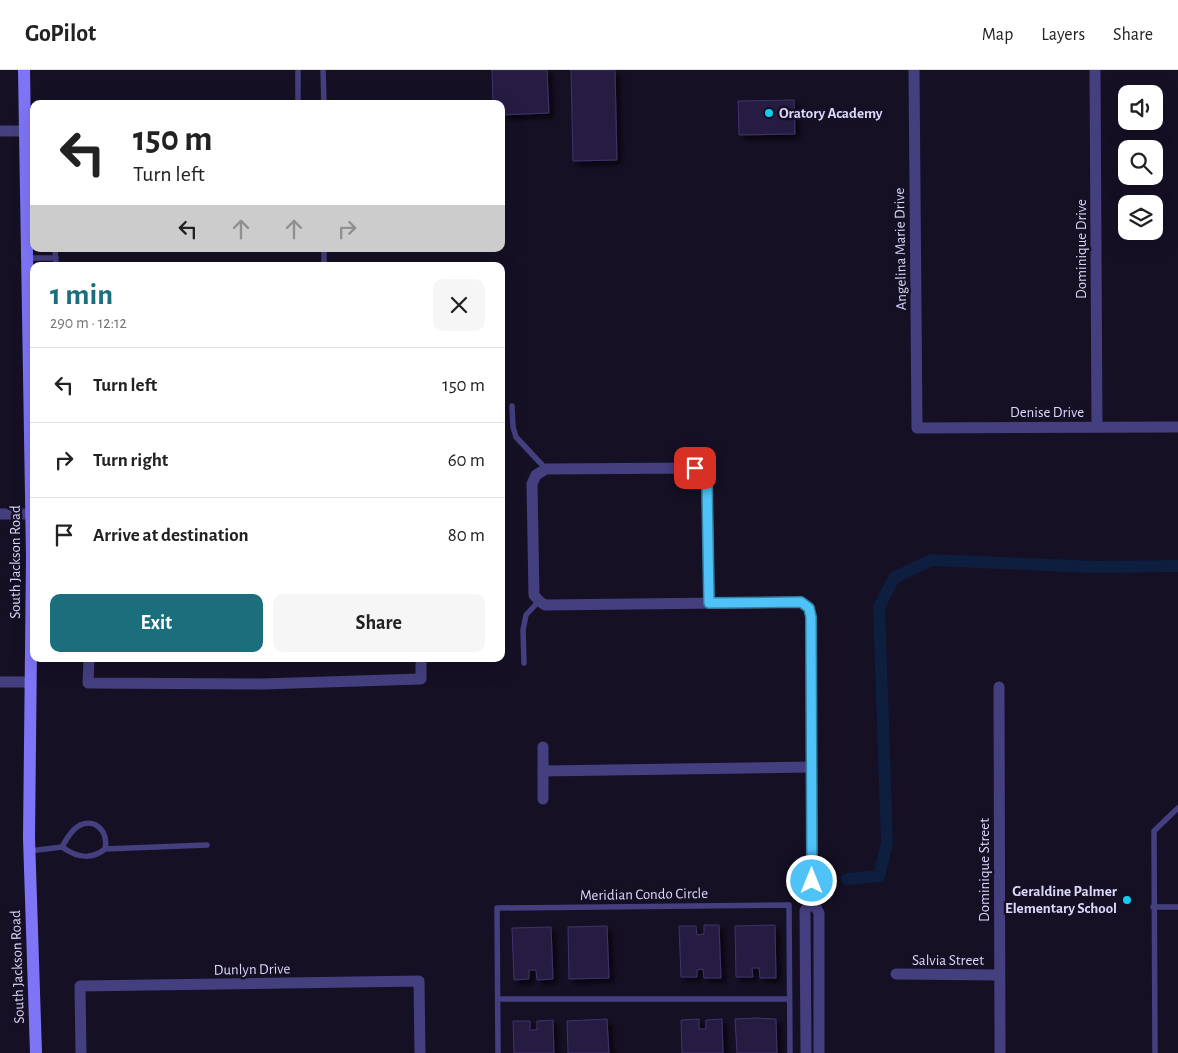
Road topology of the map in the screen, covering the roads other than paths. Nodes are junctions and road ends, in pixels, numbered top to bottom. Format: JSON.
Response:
{"nodes":[{"id":1,"x":24,"y":70,"type":"edge"},
{"id":2,"x":298,"y":70,"type":"edge"},
{"id":3,"x":323,"y":70,"type":"edge"},
{"id":4,"x":914,"y":70,"type":"edge"},
{"id":5,"x":1095,"y":70,"type":"edge"},
{"id":6,"x":298,"y":100,"type":"edge"},
{"id":7,"x":324,"y":100,"type":"edge"},
{"id":8,"x":0,"y":131,"type":"edge"},
{"id":9,"x":25,"y":131,"type":"junction"},
{"id":10,"x":30,"y":178,"type":"edge"},
{"id":11,"x":56,"y":252,"type":"edge"},
{"id":12,"x":27,"y":258,"type":"junction"},
{"id":13,"x":56,"y":258,"type":"junction"},
{"id":14,"x":56,"y":262,"type":"edge"},
{"id":15,"x":30,"y":314,"type":"edge"},
{"id":16,"x":512,"y":406,"type":"dead end"},
{"id":17,"x":1097,"y":427,"type":"junction"},
{"id":18,"x":1178,"y":427,"type":"edge"},
{"id":19,"x":917,"y":428,"type":"joint"},
{"id":20,"x":546,"y":469,"type":"junction"},
{"id":21,"x":0,"y":514,"type":"edge"},
{"id":22,"x":30,"y":514,"type":"edge"},
{"id":23,"x":539,"y":601,"type":"junction"},
{"id":24,"x":709,"y":603,"type":"junction"},
{"id":25,"x":30,"y":662,"type":"edge"},
{"id":26,"x":89,"y":662,"type":"edge"},
{"id":27,"x":421,"y":662,"type":"edge"},
{"id":28,"x":524,"y":663,"type":"dead end"},
{"id":29,"x":0,"y":682,"type":"edge"},
{"id":30,"x":30,"y":682,"type":"junction"},
{"id":31,"x":999,"y":687,"type":"dead end"},
{"id":32,"x":543,"y":747,"type":"dead end"},
{"id":33,"x":811,"y":767,"type":"junction"},
{"id":34,"x":543,"y":771,"type":"junction"},
{"id":35,"x":543,"y":799,"type":"dead end"},
{"id":36,"x":1178,"y":808,"type":"edge"},
{"id":37,"x":207,"y":845,"type":"dead end"},
{"id":38,"x":62,"y":846,"type":"junction"},
{"id":39,"x":29,"y":850,"type":"junction"},
{"id":40,"x":105,"y":850,"type":"junction"},
{"id":41,"x":812,"y":900,"type":"junction"},
{"id":42,"x":1153,"y":907,"type":"junction"},
{"id":43,"x":1178,"y":907,"type":"edge"},
{"id":44,"x":896,"y":974,"type":"dead end"},
{"id":45,"x":999,"y":975,"type":"junction"},
{"id":46,"x":498,"y":999,"type":"junction"},
{"id":47,"x":789,"y":999,"type":"junction"},
{"id":48,"x":36,"y":1053,"type":"edge"},
{"id":49,"x":81,"y":1053,"type":"edge"},
{"id":50,"x":420,"y":1053,"type":"edge"},
{"id":51,"x":498,"y":1053,"type":"edge"},
{"id":52,"x":790,"y":1053,"type":"edge"},
{"id":53,"x":806,"y":1053,"type":"edge"},
{"id":54,"x":819,"y":1053,"type":"edge"},
{"id":55,"x":1000,"y":1053,"type":"edge"},
{"id":56,"x":1156,"y":1053,"type":"edge"}],
"edges":[{"from":1,"to":9,"type":"main road","name":"South Jackson Road"},
{"from":2,"to":6,"type":"lane"},
{"from":3,"to":7,"type":"lane"},
{"from":4,"to":19,"type":"street","name":"Angelina Marie Drive"},
{"from":5,"to":17,"type":"street","name":"Dominique Drive"},
{"from":8,"to":9,"type":"street"},
{"from":9,"to":10,"type":"main road","name":"South Jackson Road"},
{"from":10,"to":12,"type":"main road","name":"South Jackson Road"},
{"from":11,"to":13,"type":"lane"},
{"from":12,"to":13,"type":"lane"},
{"from":12,"to":15,"type":"main road","name":"South Jackson Road"},
{"from":13,"to":14,"type":"lane"},
{"from":16,"to":20,"type":"lane"},
{"from":17,"to":18,"type":"street","name":"Denise Drive"},
{"from":17,"to":19,"type":"street","name":"Denise Drive"},
{"from":20,"to":23,"type":"street"},
{"from":20,"to":24,"type":"street"},
{"from":21,"to":22,"type":"street"},
{"from":23,"to":24,"type":"street"},
{"from":23,"to":28,"type":"lane"},
{"from":24,"to":33,"type":"street"},
{"from":25,"to":30,"type":"main road","name":"South Jackson Road"},
{"from":26,"to":27,"type":"street"},
{"from":29,"to":30,"type":"street"},
{"from":30,"to":39,"type":"main road","name":"South Jackson Road"},
{"from":31,"to":45,"type":"street","name":"Dominique Street"},
{"from":32,"to":34,"type":"street"},
{"from":33,"to":34,"type":"street"},
{"from":33,"to":41,"type":"street"},
{"from":34,"to":35,"type":"street"},
{"from":36,"to":42,"type":"lane"},
{"from":37,"to":40,"type":"lane"},
{"from":38,"to":39,"type":"lane"},
{"from":38,"to":40,"type":"lane"},
{"from":38,"to":40,"type":"lane"},
{"from":39,"to":48,"type":"main road","name":"South Jackson Road"},
{"from":41,"to":53,"type":"street"},
{"from":41,"to":54,"type":"street"},
{"from":42,"to":43,"type":"lane"},
{"from":42,"to":56,"type":"lane"},
{"from":44,"to":45,"type":"street","name":"Salvia Street"},
{"from":45,"to":55,"type":"street","name":"Dominique Street"},
{"from":46,"to":47,"type":"lane"},
{"from":46,"to":47,"type":"lane","name":"Meridian Condo Circle"},
{"from":46,"to":51,"type":"lane","name":"Meridian Condo Circle"},
{"from":47,"to":52,"type":"lane","name":"Meridian Condo Circle"},
{"from":49,"to":50,"type":"street","name":"Dunlyn Drive"}]}
